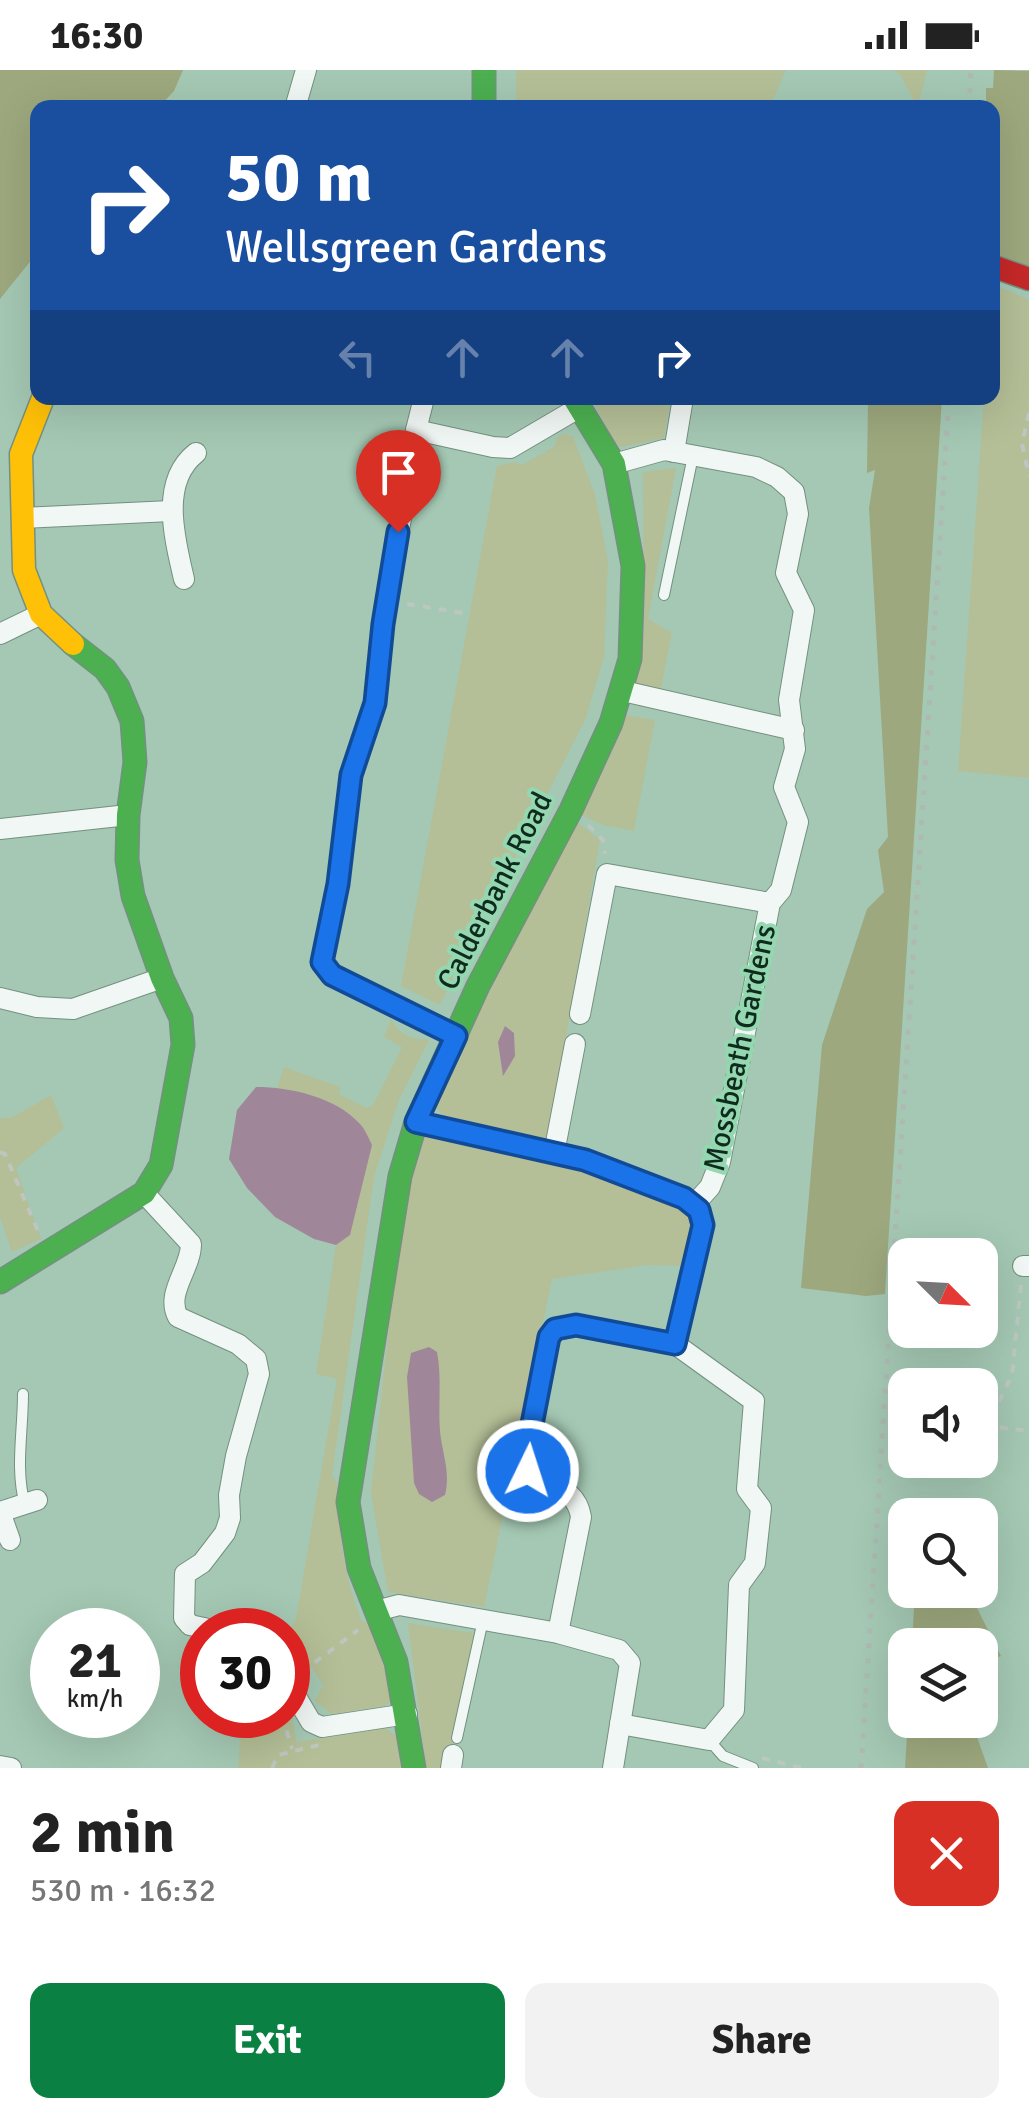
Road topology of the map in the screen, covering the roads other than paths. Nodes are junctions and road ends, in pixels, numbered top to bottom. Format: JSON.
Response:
{"nodes":[{"id":1,"x":306,"y":70,"type":"edge"},
{"id":2,"x":484,"y":70,"type":"edge"},
{"id":3,"x":297,"y":100,"type":"edge"},
{"id":4,"x":484,"y":100,"type":"edge"},
{"id":5,"x":40,"y":405,"type":"edge"},
{"id":6,"x":422,"y":405,"type":"edge"},
{"id":7,"x":573,"y":405,"type":"edge"},
{"id":8,"x":579,"y":405,"type":"edge"},
{"id":9,"x":684,"y":405,"type":"edge"},
{"id":10,"x":416,"y":430,"type":"junction"},
{"id":11,"x":196,"y":453,"type":"dead end"},
{"id":12,"x":684,"y":453,"type":"junction"},
{"id":13,"x":614,"y":464,"type":"junction"},
{"id":14,"x":171,"y":511,"type":"junction"},
{"id":15,"x":22,"y":518,"type":"junction"},
{"id":16,"x":184,"y":578,"type":"dead end"},
{"id":17,"x":664,"y":595,"type":"dead end"},
{"id":18,"x":42,"y":614,"type":"junction"},
{"id":19,"x":0,"y":634,"type":"edge"},
{"id":20,"x":622,"y":691,"type":"junction"},
{"id":21,"x":794,"y":730,"type":"junction"},
{"id":22,"x":128,"y":815,"type":"junction"},
{"id":23,"x":0,"y":828,"type":"edge"},
{"id":24,"x":770,"y":903,"type":"junction"},
{"id":25,"x":162,"y":978,"type":"junction"},
{"id":26,"x":0,"y":998,"type":"edge"},
{"id":27,"x":580,"y":1014,"type":"dead end"},
{"id":28,"x":456,"y":1036,"type":"junction"},
{"id":29,"x":575,"y":1044,"type":"dead end"},
{"id":30,"x":416,"y":1122,"type":"junction"},
{"id":31,"x":554,"y":1153,"type":"junction"},
{"id":32,"x":144,"y":1193,"type":"junction"},
{"id":33,"x":693,"y":1206,"type":"junction"},
{"id":34,"x":0,"y":1282,"type":"edge"},
{"id":35,"x":675,"y":1344,"type":"junction"},
{"id":36,"x":22,"y":1394,"type":"dead end"},
{"id":37,"x":30,"y":1502,"type":"joint"},
{"id":38,"x":0,"y":1512,"type":"edge"},
{"id":39,"x":10,"y":1540,"type":"dead end"},
{"id":40,"x":184,"y":1608,"type":"edge"},
{"id":41,"x":377,"y":1613,"type":"junction"},
{"id":42,"x":483,"y":1619,"type":"junction"},
{"id":43,"x":558,"y":1633,"type":"junction"},
{"id":44,"x":407,"y":1714,"type":"junction"},
{"id":45,"x":310,"y":1720,"type":"edge"},
{"id":46,"x":620,"y":1724,"type":"junction"},
{"id":47,"x":709,"y":1740,"type":"junction"},
{"id":48,"x":454,"y":1754,"type":"edge"},
{"id":49,"x":0,"y":1766,"type":"edge"},
{"id":50,"x":11,"y":1768,"type":"edge"},
{"id":51,"x":414,"y":1768,"type":"edge"},
{"id":52,"x":613,"y":1768,"type":"edge"},
{"id":53,"x":752,"y":1768,"type":"edge"}],
"edges":[{"from":1,"to":3,"type":"street"},
{"from":2,"to":4,"type":"street"},
{"from":5,"to":15,"type":"street"},
{"from":6,"to":10,"type":"street"},
{"from":7,"to":10,"type":"street"},
{"from":8,"to":13,"type":"street","name":"Calderbank Road"},
{"from":9,"to":12,"type":"street"},
{"from":10,"to":28,"type":"street"},
{"from":11,"to":14,"type":"street"},
{"from":12,"to":13,"type":"street","name":"Mossbeath Gardens"},
{"from":12,"to":17,"type":"lane"},
{"from":12,"to":21,"type":"street","name":"Mossbeath Gardens"},
{"from":13,"to":20,"type":"street","name":"Calderbank Road"},
{"from":14,"to":15,"type":"street"},
{"from":14,"to":16,"type":"street"},
{"from":15,"to":18,"type":"street"},
{"from":18,"to":19,"type":"street"},
{"from":18,"to":22,"type":"street"},
{"from":20,"to":21,"type":"street"},
{"from":20,"to":28,"type":"street","name":"Calderbank Road"},
{"from":21,"to":24,"type":"street","name":"Mossbeath Gardens"},
{"from":22,"to":23,"type":"street"},
{"from":22,"to":25,"type":"street"},
{"from":24,"to":27,"type":"street"},
{"from":24,"to":33,"type":"street","name":"Mossbeath Gardens"},
{"from":25,"to":26,"type":"street"},
{"from":25,"to":32,"type":"street"},
{"from":28,"to":30,"type":"street","name":"Calderbank Road"},
{"from":29,"to":31,"type":"street"},
{"from":30,"to":31,"type":"street"},
{"from":30,"to":41,"type":"street","name":"Calderbank Road"},
{"from":31,"to":33,"type":"street"},
{"from":32,"to":34,"type":"street"},
{"from":32,"to":40,"type":"street"},
{"from":33,"to":35,"type":"street"},
{"from":35,"to":43,"type":"street"},
{"from":35,"to":47,"type":"street"},
{"from":36,"to":37,"type":"lane"},
{"from":37,"to":38,"type":"street"},
{"from":38,"to":39,"type":"street"},
{"from":41,"to":42,"type":"street"},
{"from":41,"to":44,"type":"street","name":"Calderbank Road"},
{"from":42,"to":43,"type":"street"},
{"from":42,"to":48,"type":"lane"},
{"from":43,"to":46,"type":"street"},
{"from":44,"to":45,"type":"street"},
{"from":44,"to":51,"type":"street","name":"Calderbank Road"},
{"from":46,"to":47,"type":"street"},
{"from":46,"to":52,"type":"street"},
{"from":47,"to":53,"type":"lane"},
{"from":49,"to":50,"type":"street"}]}
